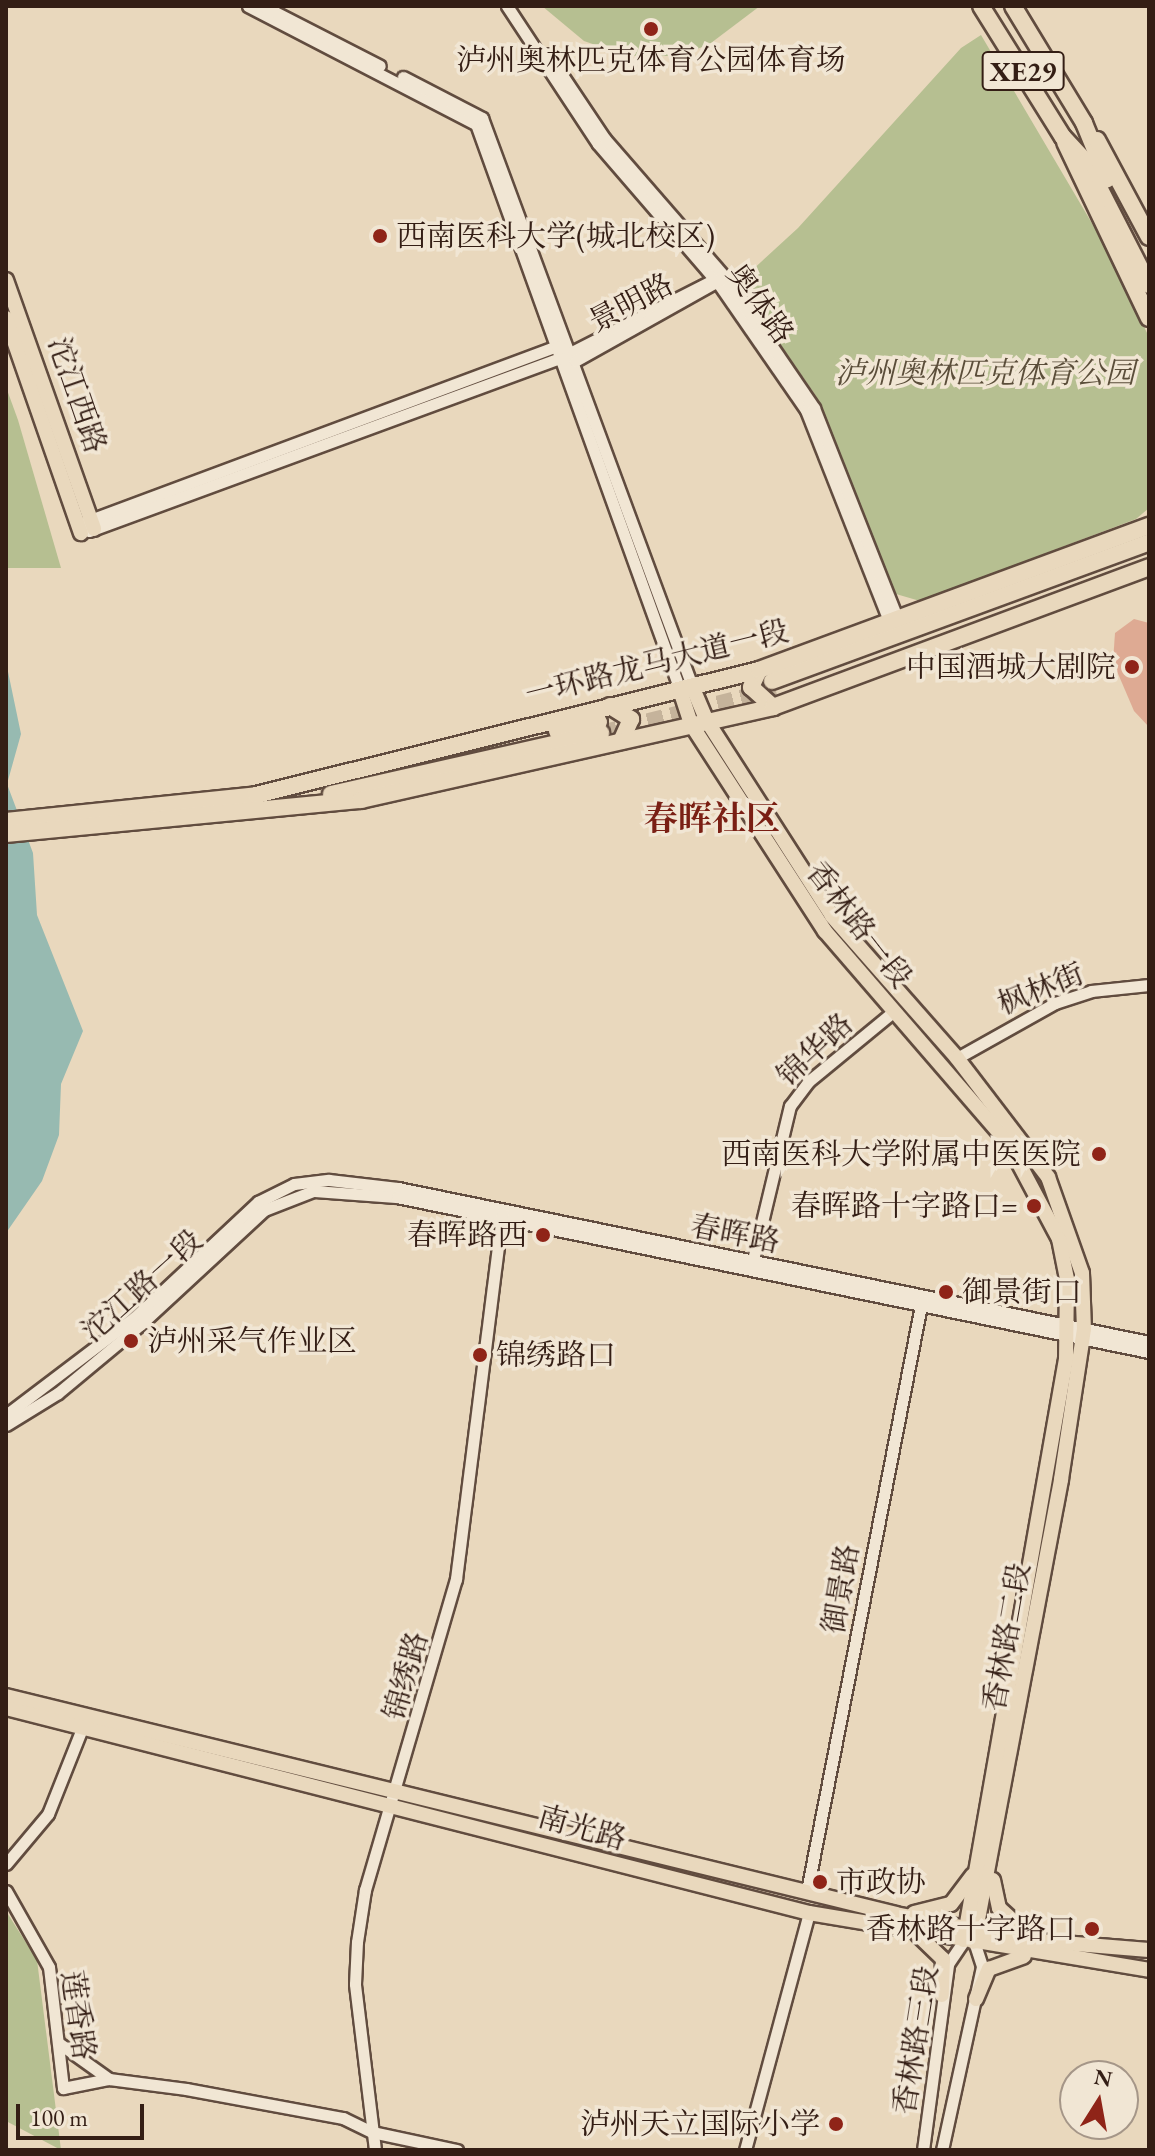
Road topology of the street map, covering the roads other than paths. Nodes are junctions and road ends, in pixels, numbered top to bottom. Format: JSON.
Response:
{"nodes":[{"id":1,"x":248,"y":6,"type":"edge"},
{"id":2,"x":263,"y":6,"type":"edge"},
{"id":3,"x":507,"y":6,"type":"edge"},
{"id":4,"x":516,"y":6,"type":"edge"},
{"id":5,"x":981,"y":6,"type":"edge"},
{"id":6,"x":1020,"y":10,"type":"edge"},
{"id":7,"x":1084,"y":123,"type":"junction"},
{"id":8,"x":1063,"y":137,"type":"junction"},
{"id":9,"x":1149,"y":237,"type":"edge"},
{"id":10,"x":1149,"y":263,"type":"edge"},
{"id":11,"x":718,"y":279,"type":"junction"},
{"id":12,"x":6,"y":280,"type":"edge"},
{"id":13,"x":1149,"y":285,"type":"edge"},
{"id":14,"x":6,"y":318,"type":"edge"},
{"id":15,"x":1149,"y":318,"type":"edge"},
{"id":16,"x":557,"y":346,"type":"junction"},
{"id":17,"x":568,"y":357,"type":"junction"},
{"id":18,"x":1149,"y":517,"type":"edge"},
{"id":19,"x":86,"y":526,"type":"junction"},
{"id":20,"x":1141,"y":529,"type":"edge"},
{"id":21,"x":1149,"y":542,"type":"edge"},
{"id":22,"x":1148,"y":563,"type":"edge"},
{"id":23,"x":894,"y":621,"type":"junction"},
{"id":24,"x":769,"y":680,"type":"junction"},
{"id":25,"x":686,"y":688,"type":"junction"},
{"id":26,"x":610,"y":706,"type":"junction"},
{"id":27,"x":773,"y":707,"type":"junction"},
{"id":28,"x":699,"y":723,"type":"junction"},
{"id":29,"x":600,"y":727,"type":"tunnel mouth"},
{"id":30,"x":621,"y":741,"type":"junction"},
{"id":31,"x":255,"y":802,"type":"junction"},
{"id":32,"x":167,"y":814,"type":"junction"},
{"id":33,"x":6,"y":821,"type":"edge"},
{"id":34,"x":6,"y":834,"type":"edge"},
{"id":35,"x":1149,"y":985,"type":"edge"},
{"id":36,"x":895,"y":1014,"type":"junction"},
{"id":37,"x":957,"y":1058,"type":"junction"},
{"id":38,"x":312,"y":1186,"type":"junction"},
{"id":39,"x":502,"y":1215,"type":"junction"},
{"id":40,"x":753,"y":1267,"type":"junction"},
{"id":41,"x":922,"y":1300,"type":"junction"},
{"id":42,"x":1076,"y":1333,"type":"junction"},
{"id":43,"x":1149,"y":1342,"type":"edge"},
{"id":44,"x":1149,"y":1352,"type":"edge"},
{"id":45,"x":6,"y":1415,"type":"edge"},
{"id":46,"x":6,"y":1425,"type":"edge"},
{"id":47,"x":6,"y":1696,"type":"edge"},
{"id":48,"x":6,"y":1708,"type":"edge"},
{"id":49,"x":85,"y":1722,"type":"junction"},
{"id":50,"x":394,"y":1802,"type":"junction"},
{"id":51,"x":6,"y":1864,"type":"edge"},
{"id":52,"x":985,"y":1866,"type":"junction"},
{"id":53,"x":6,"y":1891,"type":"edge"},
{"id":54,"x":807,"y":1891,"type":"junction"},
{"id":55,"x":809,"y":1913,"type":"junction"},
{"id":56,"x":897,"y":1921,"type":"junction"},
{"id":57,"x":971,"y":1935,"type":"junction"},
{"id":58,"x":1047,"y":1948,"type":"junction"},
{"id":59,"x":1149,"y":1950,"type":"edge"},
{"id":60,"x":1149,"y":1970,"type":"edge"},
{"id":61,"x":942,"y":1995,"type":"junction"},
{"id":62,"x":976,"y":1999,"type":"junction"},
{"id":63,"x":60,"y":2044,"type":"junction"},
{"id":64,"x":109,"y":2079,"type":"junction"},
{"id":65,"x":372,"y":2132,"type":"junction"},
{"id":66,"x":375,"y":2150,"type":"edge"},
{"id":67,"x":457,"y":2150,"type":"edge"},
{"id":68,"x":745,"y":2150,"type":"edge"},
{"id":69,"x":923,"y":2150,"type":"edge"},
{"id":70,"x":942,"y":2150,"type":"edge"}],
"edges":[{"from":1,"to":16,"type":"street"},
{"from":2,"to":17,"type":"street","name":"香林路一段"},
{"from":3,"to":11,"type":"street","name":"奥体路"},
{"from":4,"to":11,"type":"street","name":"奥体路"},
{"from":5,"to":8,"type":"highway","number":"XE29"},
{"from":6,"to":7,"type":"highway","number":"XE29"},
{"from":7,"to":9,"type":"highway"},
{"from":7,"to":10,"type":"highway","number":"XE29"},
{"from":8,"to":13,"type":"highway","number":"XE29"},
{"from":8,"to":15,"type":"highway"},
{"from":11,"to":17,"type":"street","name":"景明路"},
{"from":11,"to":23,"type":"street","name":"奥体路"},
{"from":12,"to":19,"type":"main road","name":"沱江西路"},
{"from":14,"to":19,"type":"main road","name":"沱江西路"},
{"from":16,"to":17,"type":"street","name":"景明路"},
{"from":16,"to":19,"type":"street","name":"景明路"},
{"from":17,"to":19,"type":"street","name":"景明路"},
{"from":17,"to":25,"type":"street","name":"香林路一段"},
{"from":18,"to":20,"type":"highway"},
{"from":20,"to":23,"type":"highway","name":"一环路龙马大道一段"},
{"from":21,"to":24,"type":"highway"},
{"from":22,"to":24,"type":"highway"},
{"from":22,"to":27,"type":"highway","name":"一环路龙马大道一段"},
{"from":23,"to":24,"type":"highway","name":"一环路龙马大道一段"},
{"from":24,"to":25,"type":"highway","name":"一环路龙马大道一段"},
{"from":24,"to":27,"type":"highway"},
{"from":25,"to":26,"type":"highway","name":"一环路龙马大道一段"},
{"from":25,"to":28,"type":"main road","name":"香林路一段"},
{"from":26,"to":30,"type":"highway"},
{"from":26,"to":31,"type":"highway","name":"一环路龙马大道一段"},
{"from":27,"to":28,"type":"highway","name":"一环路龙马大道一段"},
{"from":28,"to":30,"type":"highway","name":"一环路龙马大道一段"},
{"from":28,"to":36,"type":"main road","name":"香林路一段"},
{"from":28,"to":37,"type":"main road","name":"香林路一段"},
{"from":29,"to":31,"type":"highway"},
{"from":30,"to":31,"type":"highway","name":"一环路龙马大道一段"},
{"from":31,"to":32,"type":"highway","name":"一环路龙马大道一段"},
{"from":32,"to":33,"type":"highway"},
{"from":32,"to":34,"type":"highway"},
{"from":35,"to":37,"type":"street","name":"枫林街"},
{"from":36,"to":40,"type":"street","name":"锦华路"},
{"from":36,"to":42,"type":"main road","name":"香林路一段"},
{"from":37,"to":42,"type":"main road","name":"香林路一段"},
{"from":38,"to":39,"type":"street","name":"春晖路"},
{"from":38,"to":45,"type":"street","name":"沱江路一段"},
{"from":38,"to":46,"type":"street","name":"沱江路一段"},
{"from":39,"to":40,"type":"street","name":"春晖路"},
{"from":39,"to":50,"type":"street","name":"锦绣路"},
{"from":40,"to":41,"type":"street","name":"春晖路"},
{"from":41,"to":42,"type":"street","name":"春晖路"},
{"from":41,"to":54,"type":"street","name":"御景路"},
{"from":42,"to":43,"type":"street","name":"春晖路"},
{"from":42,"to":44,"type":"street","name":"春晖路"},
{"from":42,"to":52,"type":"main road","name":"香林路二段"},
{"from":47,"to":49,"type":"main road","name":"南光路"},
{"from":48,"to":49,"type":"main road","name":"南光路"},
{"from":49,"to":50,"type":"main road","name":"南光路"},
{"from":49,"to":51,"type":"street"},
{"from":50,"to":54,"type":"main road","name":"南光路"},
{"from":50,"to":55,"type":"main road","name":"南光路"},
{"from":50,"to":65,"type":"street","name":"锦绣路"},
{"from":52,"to":56,"type":"main road"},
{"from":52,"to":57,"type":"main road","name":"香林路二段"},
{"from":52,"to":58,"type":"main road"},
{"from":53,"to":63,"type":"street","name":"莲香路"},
{"from":54,"to":56,"type":"main road","name":"南光路"},
{"from":55,"to":56,"type":"main road","name":"南光路"},
{"from":55,"to":68,"type":"street"},
{"from":56,"to":57,"type":"main road","name":"南光路"},
{"from":56,"to":61,"type":"main road"},
{"from":57,"to":58,"type":"main road","name":"南光路"},
{"from":57,"to":61,"type":"street","name":"香林路三段"},
{"from":57,"to":62,"type":"street","name":"香林路三段"},
{"from":58,"to":59,"type":"main road","name":"南光路"},
{"from":58,"to":60,"type":"main road","name":"南光路"},
{"from":58,"to":62,"type":"main road"},
{"from":61,"to":69,"type":"street","name":"香林路三段"},
{"from":62,"to":70,"type":"street","name":"香林路三段"},
{"from":63,"to":64,"type":"street"},
{"from":63,"to":64,"type":"street","name":"莲香路"},
{"from":64,"to":65,"type":"street","name":"莲香路"},
{"from":65,"to":66,"type":"street","name":"锦绣路"},
{"from":65,"to":67,"type":"street","name":"莲香路"}]}
